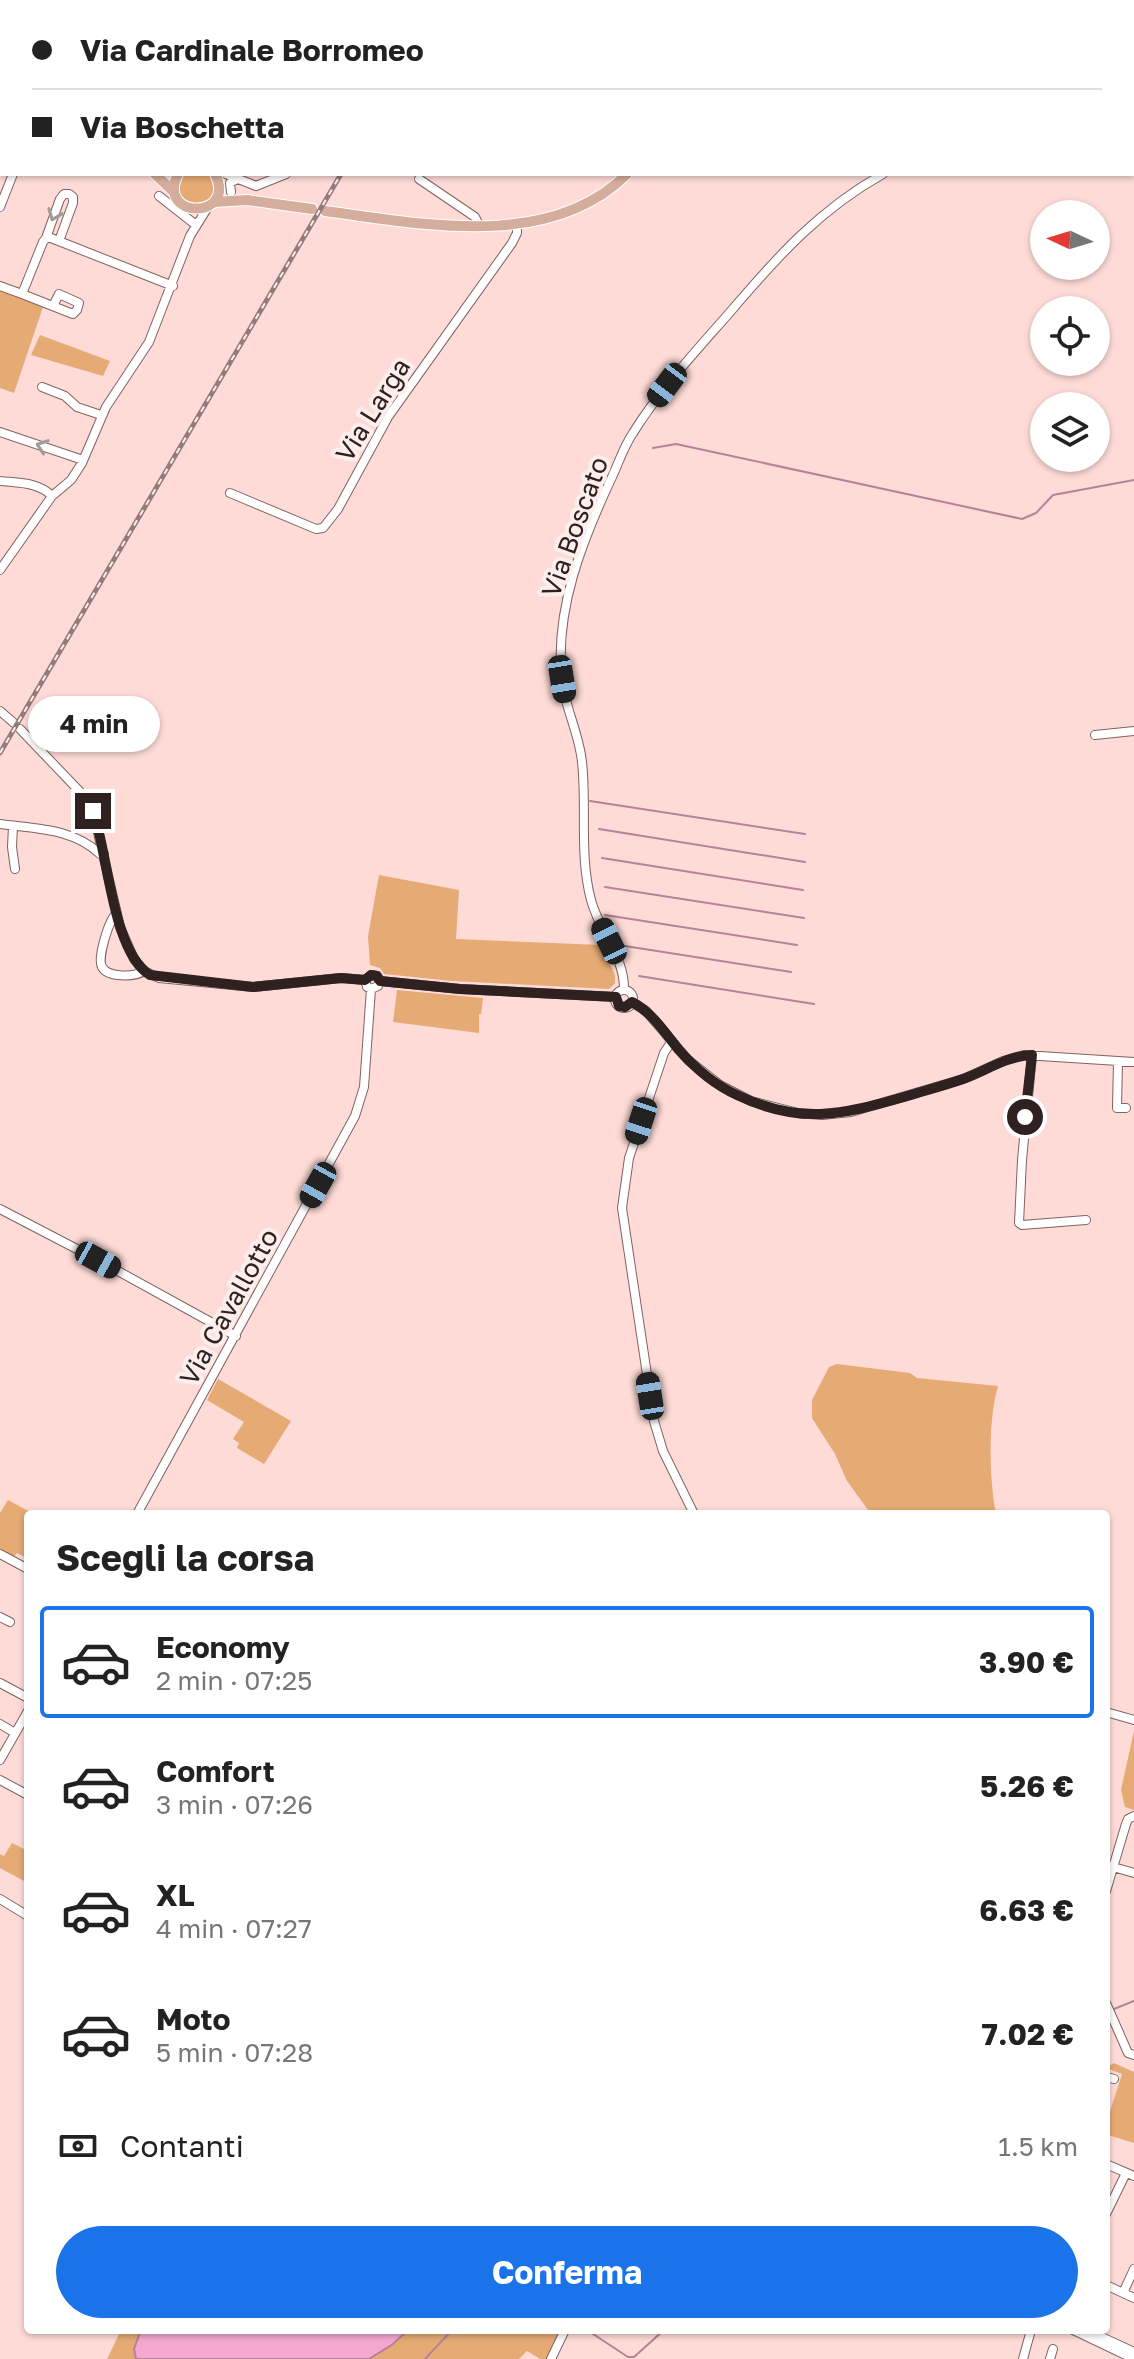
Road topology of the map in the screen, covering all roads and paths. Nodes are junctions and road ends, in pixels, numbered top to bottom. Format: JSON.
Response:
{"nodes":[{"id":1,"x":12,"y":176,"type":"edge"},
{"id":2,"x":157,"y":176,"type":"edge"},
{"id":3,"x":177,"y":176,"type":"edge"},
{"id":4,"x":230,"y":176,"type":"edge"},
{"id":5,"x":281,"y":176,"type":"edge"},
{"id":6,"x":625,"y":176,"type":"edge"},
{"id":7,"x":880,"y":176,"type":"edge"},
{"id":8,"x":217,"y":179,"type":"edge"},
{"id":9,"x":237,"y":179,"type":"junction"},
{"id":10,"x":419,"y":179,"type":"dead end"},
{"id":11,"x":231,"y":192,"type":"junction"},
{"id":12,"x":175,"y":194,"type":"junction"},
{"id":13,"x":159,"y":196,"type":"dead end"},
{"id":14,"x":247,"y":200,"type":"junction"},
{"id":15,"x":211,"y":205,"type":"junction"},
{"id":16,"x":0,"y":207,"type":"edge"},
{"id":17,"x":187,"y":208,"type":"junction"},
{"id":18,"x":312,"y":209,"type":"dead end"},
{"id":19,"x":325,"y":211,"type":"dead end"},
{"id":20,"x":194,"y":224,"type":"junction"},
{"id":21,"x":479,"y":225,"type":"junction"},
{"id":22,"x":517,"y":228,"type":"junction"},
{"id":23,"x":46,"y":238,"type":"junction"},
{"id":24,"x":59,"y":241,"type":"junction"},
{"id":25,"x":0,"y":286,"type":"edge"},
{"id":26,"x":173,"y":286,"type":"junction"},
{"id":27,"x":22,"y":294,"type":"junction"},
{"id":28,"x":53,"y":306,"type":"dead end"},
{"id":29,"x":42,"y":387,"type":"dead end"},
{"id":30,"x":101,"y":415,"type":"junction"},
{"id":31,"x":0,"y":432,"type":"edge"},
{"id":32,"x":83,"y":460,"type":"junction"},
{"id":33,"x":0,"y":481,"type":"edge"},
{"id":34,"x":230,"y":493,"type":"dead end"},
{"id":35,"x":52,"y":496,"type":"junction"},
{"id":36,"x":0,"y":570,"type":"edge"},
{"id":37,"x":0,"y":711,"type":"edge"},
{"id":38,"x":1134,"y":731,"type":"edge"},
{"id":39,"x":1095,"y":735,"type":"dead end"},
{"id":40,"x":0,"y":824,"type":"edge"},
{"id":41,"x":13,"y":826,"type":"junction"},
{"id":42,"x":104,"y":854,"type":"junction"},
{"id":43,"x":15,"y":869,"type":"dead end"},
{"id":44,"x":117,"y":913,"type":"junction"},
{"id":45,"x":144,"y":971,"type":"junction"},
{"id":46,"x":365,"y":980,"type":"junction"},
{"id":47,"x":380,"y":981,"type":"junction"},
{"id":48,"x":371,"y":989,"type":"junction"},
{"id":49,"x":624,"y":990,"type":"junction"},
{"id":50,"x":616,"y":997,"type":"junction"},
{"id":51,"x":632,"y":1002,"type":"junction"},
{"id":52,"x":672,"y":1041,"type":"junction"},
{"id":53,"x":1032,"y":1055,"type":"junction"},
{"id":54,"x":1118,"y":1061,"type":"junction"},
{"id":55,"x":1134,"y":1062,"type":"edge"},
{"id":56,"x":1126,"y":1108,"type":"dead end"},
{"id":57,"x":0,"y":1209,"type":"edge"},
{"id":58,"x":1086,"y":1220,"type":"dead end"},
{"id":59,"x":236,"y":1336,"type":"junction"},
{"id":60,"x":139,"y":1510,"type":"edge"},
{"id":61,"x":692,"y":1510,"type":"edge"},
{"id":62,"x":0,"y":1554,"type":"edge"},
{"id":63,"x":24,"y":1567,"type":"edge"},
{"id":64,"x":0,"y":1617,"type":"edge"},
{"id":65,"x":10,"y":1622,"type":"dead end"},
{"id":66,"x":0,"y":1683,"type":"edge"},
{"id":67,"x":24,"y":1696,"type":"edge"},
{"id":68,"x":1110,"y":1713,"type":"edge"},
{"id":69,"x":24,"y":1718,"type":"edge"},
{"id":70,"x":1134,"y":1720,"type":"edge"},
{"id":71,"x":0,"y":1724,"type":"edge"},
{"id":72,"x":15,"y":1733,"type":"junction"},
{"id":73,"x":0,"y":1760,"type":"edge"},
{"id":74,"x":0,"y":1780,"type":"edge"},
{"id":75,"x":24,"y":1793,"type":"edge"},
{"id":76,"x":1134,"y":1816,"type":"edge"},
{"id":77,"x":1110,"y":1866,"type":"edge"},
{"id":78,"x":1134,"y":1873,"type":"edge"},
{"id":79,"x":0,"y":1899,"type":"edge"},
{"id":80,"x":24,"y":1914,"type":"edge"},
{"id":81,"x":1110,"y":2012,"type":"edge"},
{"id":82,"x":1134,"y":2055,"type":"edge"},
{"id":83,"x":1110,"y":2166,"type":"edge"},
{"id":84,"x":1130,"y":2174,"type":"edge"},
{"id":85,"x":1110,"y":2207,"type":"edge"},
{"id":86,"x":1134,"y":2269,"type":"edge"},
{"id":87,"x":1110,"y":2287,"type":"edge"},
{"id":88,"x":1123,"y":2293,"type":"junction"},
{"id":89,"x":1134,"y":2298,"type":"edge"},
{"id":90,"x":563,"y":2334,"type":"edge"},
{"id":91,"x":1030,"y":2334,"type":"edge"},
{"id":92,"x":1082,"y":2334,"type":"edge"},
{"id":93,"x":1093,"y":2334,"type":"edge"},
{"id":94,"x":1053,"y":2349,"type":"dead end"},
{"id":95,"x":1133,"y":2356,"type":"edge"},
{"id":96,"x":551,"y":2359,"type":"edge"},
{"id":97,"x":1023,"y":2359,"type":"edge"},
{"id":98,"x":1050,"y":2359,"type":"edge"}],
"edges":[{"from":1,"to":16,"type":"street"},
{"from":2,"to":12,"type":"main road"},
{"from":3,"to":12,"type":"main road"},
{"from":4,"to":9,"type":"street"},
{"from":5,"to":9,"type":"street"},
{"from":6,"to":22,"type":"main road"},
{"from":7,"to":49,"type":"street","name":"Via Boscato"},
{"from":8,"to":9,"type":"street"},
{"from":8,"to":11,"type":"main road"},
{"from":8,"to":15,"type":"main road"},
{"from":9,"to":11,"type":"street"},
{"from":10,"to":21,"type":"street"},
{"from":11,"to":14,"type":"main road"},
{"from":12,"to":17,"type":"main road"},
{"from":13,"to":20,"type":"street"},
{"from":14,"to":15,"type":"main road"},
{"from":14,"to":18,"type":"main road"},
{"from":15,"to":17,"type":"main road"},
{"from":15,"to":20,"type":"street"},
{"from":17,"to":20,"type":"street"},
{"from":19,"to":21,"type":"main road"},
{"from":20,"to":26,"type":"street"},
{"from":21,"to":22,"type":"main road"},
{"from":22,"to":34,"type":"street","name":"Via Larga"},
{"from":23,"to":24,"type":"street"},
{"from":24,"to":23,"type":"street","one_way":true},
{"from":23,"to":27,"type":"street"},
{"from":24,"to":26,"type":"street"},
{"from":25,"to":27,"type":"street"},
{"from":26,"to":30,"type":"street"},
{"from":27,"to":28,"type":"street"},
{"from":29,"to":30,"type":"street"},
{"from":30,"to":32,"type":"street"},
{"from":32,"to":31,"type":"street","one_way":true},
{"from":32,"to":35,"type":"street"},
{"from":33,"to":35,"type":"street"},
{"from":35,"to":36,"type":"street"},
{"from":37,"to":42,"type":"street"},
{"from":38,"to":39,"type":"street"},
{"from":40,"to":41,"type":"street"},
{"from":41,"to":42,"type":"street"},
{"from":41,"to":43,"type":"street"},
{"from":42,"to":44,"type":"street"},
{"from":44,"to":45,"type":"street"},
{"from":44,"to":45,"type":"street"},
{"from":45,"to":46,"type":"street"},
{"from":46,"to":47,"type":"street"},
{"from":46,"to":48,"type":"street"},
{"from":47,"to":48,"type":"street"},
{"from":47,"to":50,"type":"street"},
{"from":48,"to":59,"type":"street","name":"Via Cavallotto"},
{"from":49,"to":50,"type":"street"},
{"from":49,"to":51,"type":"street"},
{"from":50,"to":51,"type":"street"},
{"from":51,"to":52,"type":"street"},
{"from":52,"to":53,"type":"street"},
{"from":52,"to":61,"type":"street"},
{"from":53,"to":54,"type":"street"},
{"from":53,"to":58,"type":"street"},
{"from":54,"to":55,"type":"street"},
{"from":54,"to":56,"type":"street"},
{"from":57,"to":59,"type":"street"},
{"from":59,"to":60,"type":"street","name":"Via Cavallotto"},
{"from":62,"to":63,"type":"street"},
{"from":64,"to":65,"type":"street"},
{"from":66,"to":67,"type":"street"},
{"from":68,"to":70,"type":"street"},
{"from":69,"to":72,"type":"street"},
{"from":71,"to":72,"type":"street"},
{"from":72,"to":73,"type":"street"},
{"from":74,"to":75,"type":"street"},
{"from":76,"to":77,"type":"street"},
{"from":77,"to":78,"type":"street"},
{"from":79,"to":80,"type":"street"},
{"from":81,"to":82,"type":"street"},
{"from":83,"to":84,"type":"street"},
{"from":84,"to":85,"type":"street"},
{"from":86,"to":88,"type":"street"},
{"from":87,"to":88,"type":"street"},
{"from":88,"to":89,"type":"street"},
{"from":90,"to":96,"type":"street"},
{"from":91,"to":97,"type":"street"},
{"from":92,"to":95,"type":"street"},
{"from":93,"to":95,"type":"street"},
{"from":94,"to":98,"type":"street"}]}
